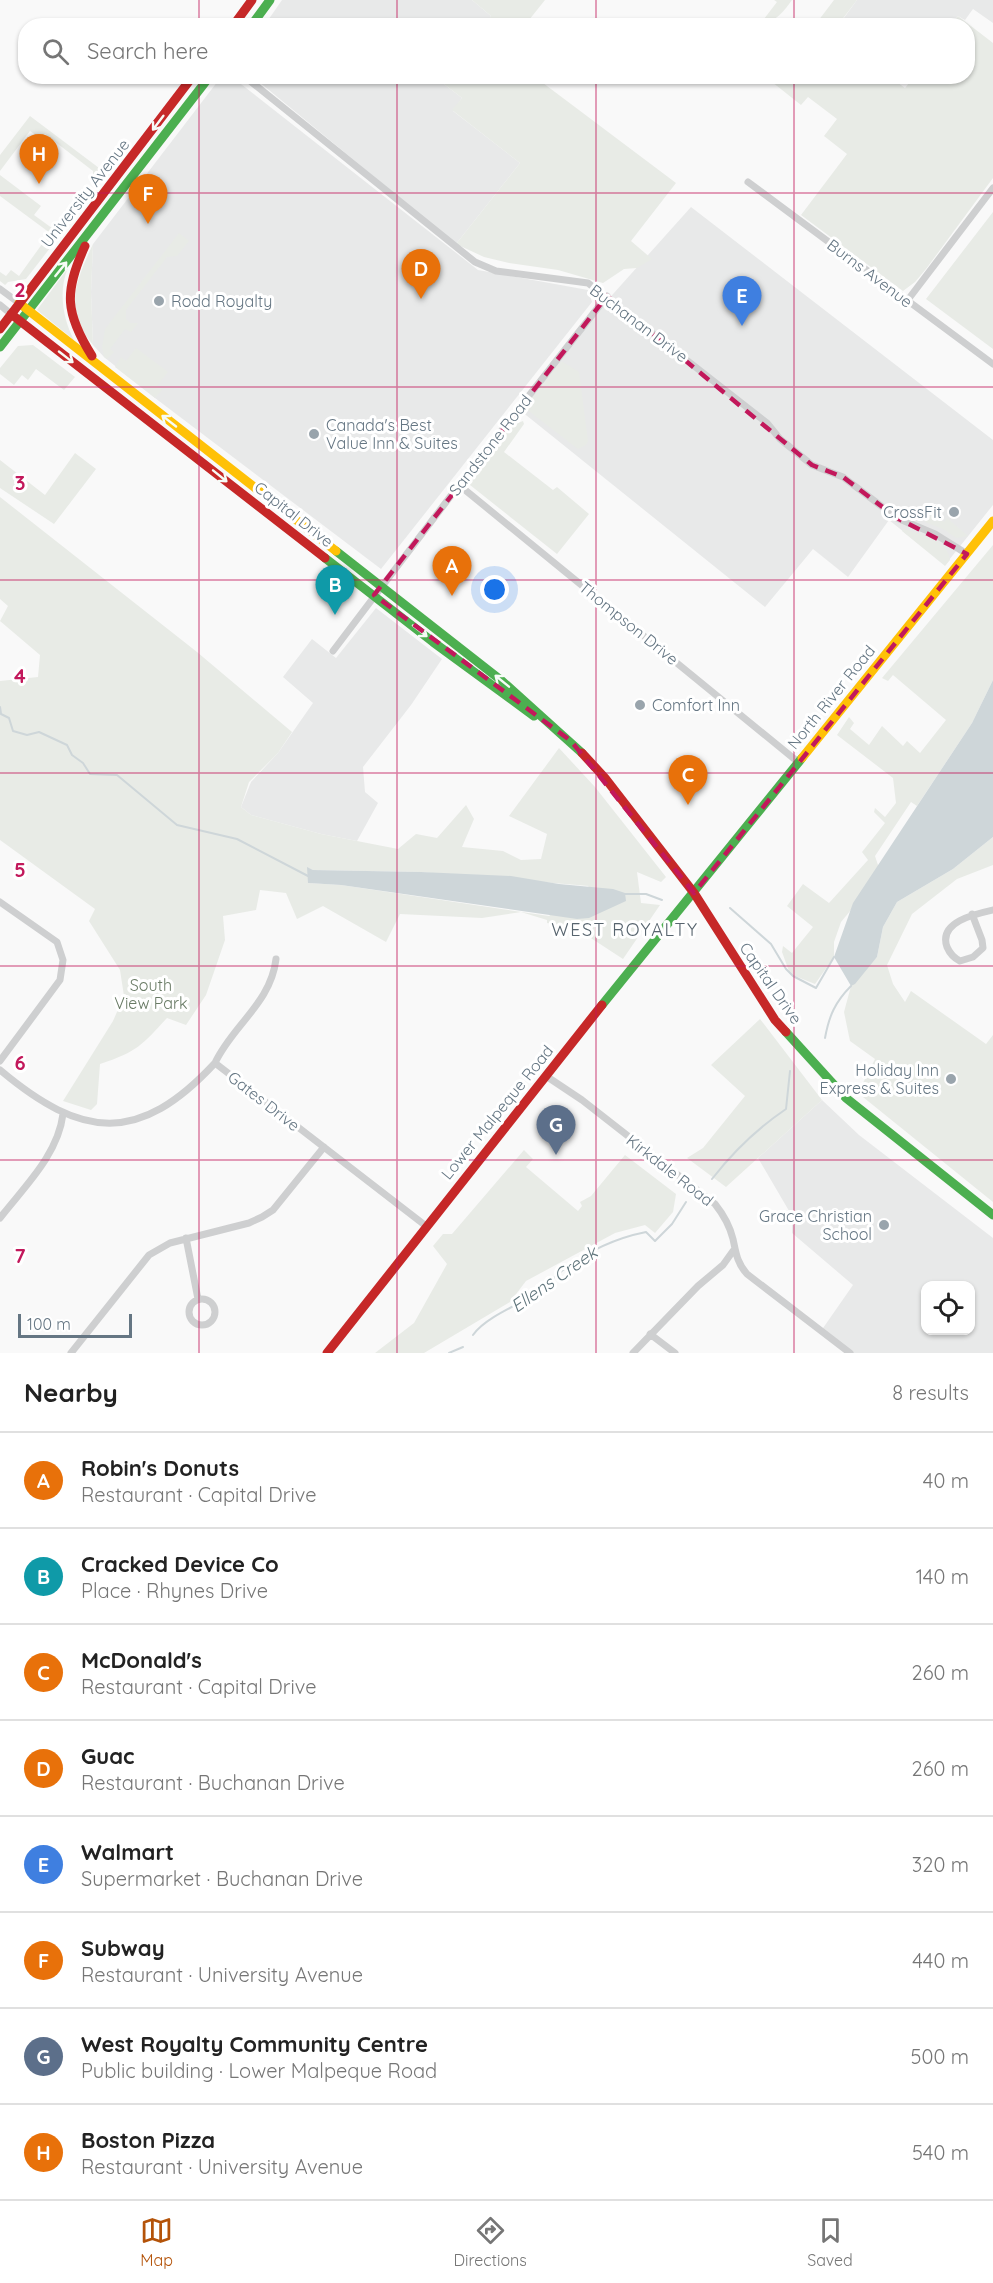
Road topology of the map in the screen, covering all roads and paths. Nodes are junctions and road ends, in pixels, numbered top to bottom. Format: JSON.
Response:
{"nodes":[{"id":1,"x":252,"y":0,"type":"edge"},
{"id":2,"x":270,"y":0,"type":"edge"},
{"id":3,"x":239,"y":18,"type":"edge"},
{"id":4,"x":256,"y":18,"type":"edge"},
{"id":5,"x":187,"y":84,"type":"edge"},
{"id":6,"x":204,"y":84,"type":"edge"},
{"id":7,"x":254,"y":84,"type":"edge"},
{"id":8,"x":748,"y":182,"type":"dead end"},
{"id":9,"x":993,"y":188,"type":"edge"},
{"id":10,"x":94,"y":227,"type":"junction"},
{"id":11,"x":0,"y":289,"type":"edge"},
{"id":12,"x":607,"y":296,"type":"junction"},
{"id":13,"x":907,"y":301,"type":"junction"},
{"id":14,"x":19,"y":303,"type":"junction"},
{"id":15,"x":0,"y":305,"type":"edge"},
{"id":16,"x":28,"y":310,"type":"junction"},
{"id":17,"x":11,"y":314,"type":"junction"},
{"id":18,"x":20,"y":321,"type":"junction"},
{"id":19,"x":0,"y":329,"type":"edge"},
{"id":20,"x":0,"y":347,"type":"edge"},
{"id":21,"x":97,"y":364,"type":"junction"},
{"id":22,"x":993,"y":364,"type":"edge"},
{"id":23,"x":459,"y":485,"type":"junction"},
{"id":24,"x":993,"y":521,"type":"edge"},
{"id":25,"x":966,"y":554,"type":"junction"},
{"id":26,"x":377,"y":591,"type":"junction"},
{"id":27,"x":333,"y":651,"type":"dead end"},
{"id":28,"x":798,"y":762,"type":"junction"},
{"id":29,"x":694,"y":893,"type":"junction"},
{"id":30,"x":0,"y":902,"type":"edge"},
{"id":31,"x":993,"y":910,"type":"edge"},
{"id":32,"x":972,"y":914,"type":"junction"},
{"id":33,"x":276,"y":959,"type":"dead end"},
{"id":34,"x":0,"y":1061,"type":"edge"},
{"id":35,"x":215,"y":1064,"type":"junction"},
{"id":36,"x":0,"y":1070,"type":"edge"},
{"id":37,"x":546,"y":1076,"type":"junction"},
{"id":38,"x":63,"y":1114,"type":"junction"},
{"id":39,"x":324,"y":1147,"type":"junction"},
{"id":40,"x":993,"y":1215,"type":"edge"},
{"id":41,"x":0,"y":1218,"type":"edge"},
{"id":42,"x":426,"y":1226,"type":"junction"},
{"id":43,"x":186,"y":1238,"type":"junction"},
{"id":44,"x":734,"y":1251,"type":"junction"},
{"id":45,"x":198,"y":1299,"type":"dead end"},
{"id":46,"x":651,"y":1334,"type":"junction"},
{"id":47,"x":71,"y":1353,"type":"edge"},
{"id":48,"x":327,"y":1353,"type":"edge"},
{"id":49,"x":633,"y":1353,"type":"edge"},
{"id":50,"x":675,"y":1353,"type":"edge"},
{"id":51,"x":850,"y":1353,"type":"edge"}],
"edges":[{"from":1,"to":3,"type":"main road"},
{"from":2,"to":4,"type":"main road"},
{"from":5,"to":14,"type":"main road","name":"University Avenue","one_way":true},
{"from":6,"to":10,"type":"main road","name":"University Avenue"},
{"from":7,"to":12,"type":"street","name":"Buchanan Drive"},
{"from":8,"to":13,"type":"street","name":"Burns Avenue"},
{"from":9,"to":13,"type":"street"},
{"from":16,"to":10,"type":"main road","name":"University Avenue","one_way":true},
{"from":10,"to":21,"type":"main road"},
{"from":11,"to":14,"type":"street"},
{"from":12,"to":23,"type":"street","name":"Sandstone Road"},
{"from":12,"to":25,"type":"street","name":"Buchanan Drive"},
{"from":13,"to":22,"type":"street","name":"Burns Avenue"},
{"from":14,"to":16,"type":"main road","name":"Capital Drive"},
{"from":14,"to":17,"type":"main road","name":"University Avenue"},
{"from":15,"to":17,"type":"street"},
{"from":16,"to":18,"type":"main road","name":"University Avenue"},
{"from":16,"to":21,"type":"main road","name":"Capital Drive"},
{"from":17,"to":18,"type":"main road","name":"Capital Drive"},
{"from":17,"to":19,"type":"main road","name":"University Avenue"},
{"from":18,"to":20,"type":"main road","name":"University Avenue"},
{"from":18,"to":26,"type":"main road","name":"Capital Drive","one_way":true},
{"from":26,"to":21,"type":"main road","name":"Capital Drive","one_way":true},
{"from":23,"to":26,"type":"street","name":"Sandstone Road"},
{"from":23,"to":28,"type":"street","name":"Thompson Drive"},
{"from":24,"to":25,"type":"main road","name":"North River Road"},
{"from":25,"to":28,"type":"main road","name":"North River Road"},
{"from":26,"to":27,"type":"street","name":"Sandstone Road"},
{"from":26,"to":29,"type":"main road","name":"Capital Drive"},
{"from":28,"to":29,"type":"main road","name":"North River Road"},
{"from":29,"to":37,"type":"main road","name":"Lower Malpeque Road"},
{"from":29,"to":40,"type":"main road","name":"Capital Drive"},
{"from":30,"to":34,"type":"street"},
{"from":31,"to":32,"type":"street"},
{"from":32,"to":32,"type":"street"},
{"from":33,"to":35,"type":"street"},
{"from":35,"to":38,"type":"street","name":"Gates Drive"},
{"from":35,"to":39,"type":"street","name":"Gates Drive"},
{"from":36,"to":38,"type":"street","name":"Gates Drive"},
{"from":37,"to":42,"type":"main road","name":"Lower Malpeque Road"},
{"from":37,"to":44,"type":"street","name":"Kirkdale Road"},
{"from":38,"to":41,"type":"street"},
{"from":39,"to":42,"type":"street","name":"Gates Drive"},
{"from":39,"to":43,"type":"street"},
{"from":42,"to":48,"type":"main road","name":"Lower Malpeque Road"},
{"from":43,"to":45,"type":"street"},
{"from":43,"to":47,"type":"street"},
{"from":44,"to":46,"type":"street"},
{"from":44,"to":51,"type":"street","name":"Kirkdale Road"},
{"from":46,"to":49,"type":"street"},
{"from":46,"to":50,"type":"street"}]}
